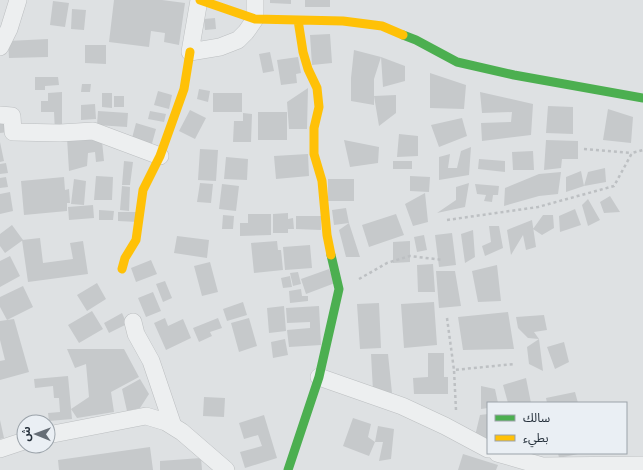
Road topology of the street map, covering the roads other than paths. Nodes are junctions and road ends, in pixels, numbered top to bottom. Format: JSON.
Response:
{"nodes":[{"id":1,"x":18,"y":0,"type":"edge"},
{"id":2,"x":199,"y":0,"type":"edge"},
{"id":3,"x":254,"y":0,"type":"edge"},
{"id":4,"x":254,"y":19,"type":"junction"},
{"id":5,"x":298,"y":20,"type":"junction"},
{"id":6,"x":0,"y":47,"type":"edge"},
{"id":7,"x":190,"y":52,"type":"junction"},
{"id":8,"x":643,"y":98,"type":"edge"},
{"id":9,"x":0,"y":115,"type":"edge"},
{"id":10,"x":160,"y":156,"type":"junction"},
{"id":11,"x":122,"y":269,"type":"dead end"},
{"id":12,"x":132,"y":322,"type":"dead end"},
{"id":13,"x":319,"y":377,"type":"junction"},
{"id":14,"x":173,"y":426,"type":"junction"},
{"id":15,"x":56,"y":433,"type":"edge"},
{"id":16,"x":16,"y":443,"type":"edge"},
{"id":17,"x":0,"y":448,"type":"edge"},
{"id":18,"x":487,"y":448,"type":"edge"},
{"id":19,"x":500,"y":454,"type":"edge"},
{"id":20,"x":643,"y":466,"type":"edge"},
{"id":21,"x":226,"y":470,"type":"edge"},
{"id":22,"x":288,"y":470,"type":"edge"}],
"edges":[{"from":1,"to":6,"type":"street"},
{"from":2,"to":4,"type":"street"},
{"from":2,"to":7,"type":"street"},
{"from":3,"to":4,"type":"street"},
{"from":4,"to":5,"type":"street"},
{"from":4,"to":7,"type":"street"},
{"from":5,"to":8,"type":"street"},
{"from":5,"to":13,"type":"street"},
{"from":7,"to":10,"type":"street"},
{"from":9,"to":10,"type":"street"},
{"from":10,"to":11,"type":"street"},
{"from":12,"to":14,"type":"street"},
{"from":13,"to":18,"type":"street"},
{"from":13,"to":22,"type":"street"},
{"from":14,"to":15,"type":"street"},
{"from":14,"to":21,"type":"street"},
{"from":16,"to":17,"type":"street"},
{"from":19,"to":20,"type":"street"}]}
